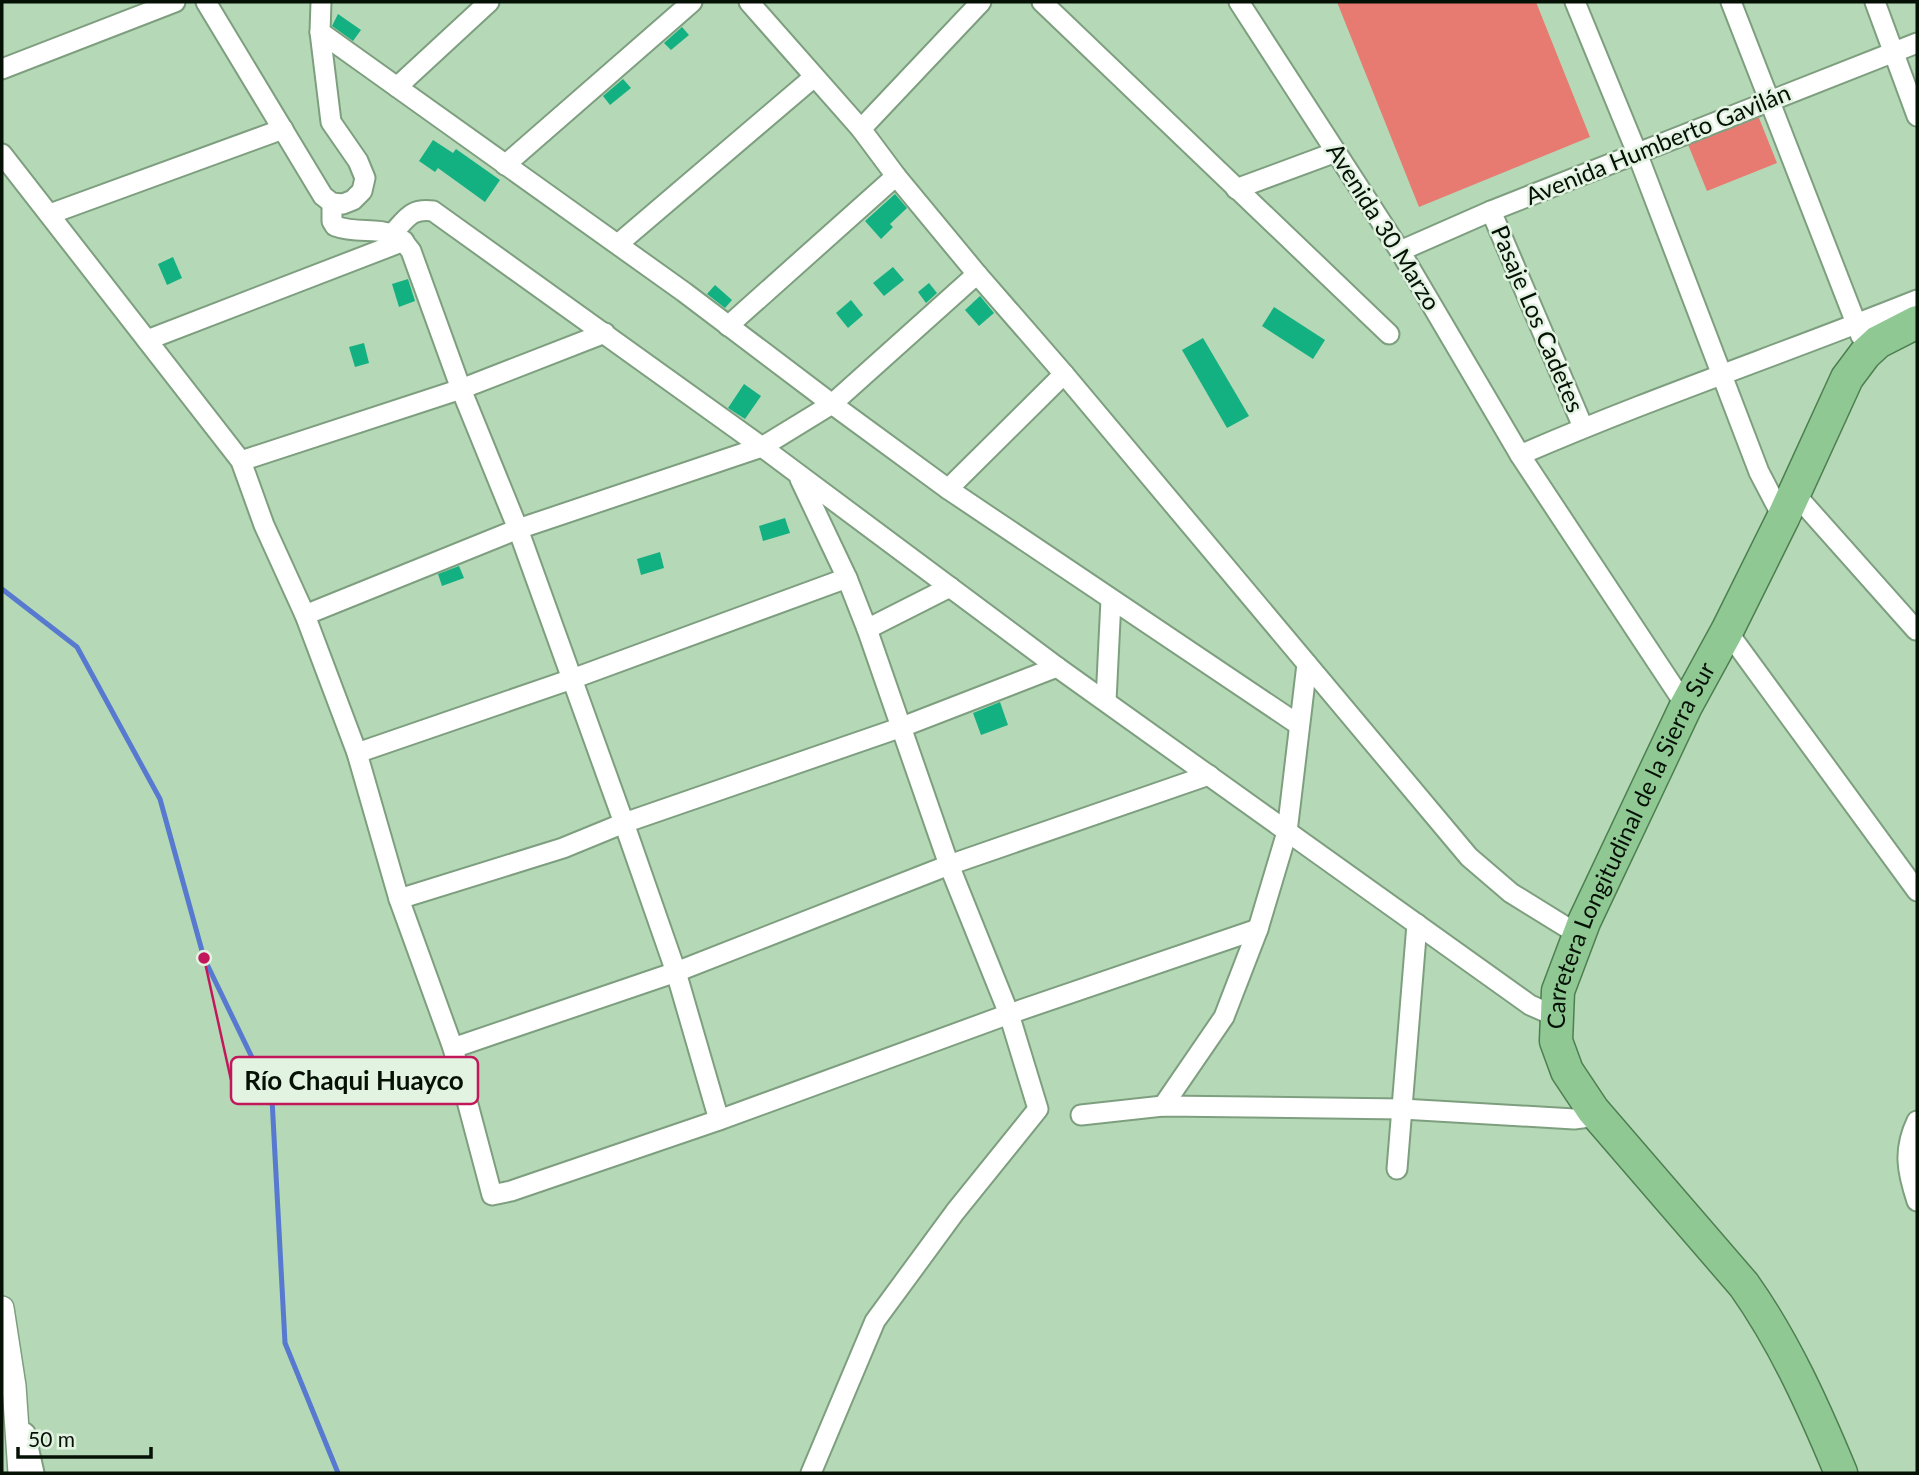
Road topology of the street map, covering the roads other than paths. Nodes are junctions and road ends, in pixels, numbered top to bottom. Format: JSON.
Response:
{"nodes":[{"id":1,"x":175,"y":2,"type":"edge"},
{"id":2,"x":206,"y":2,"type":"edge"},
{"id":3,"x":321,"y":2,"type":"edge"},
{"id":4,"x":489,"y":2,"type":"edge"},
{"id":5,"x":692,"y":2,"type":"edge"},
{"id":6,"x":749,"y":2,"type":"edge"},
{"id":7,"x":981,"y":2,"type":"edge"},
{"id":8,"x":1239,"y":2,"type":"edge"},
{"id":9,"x":1575,"y":2,"type":"edge"},
{"id":10,"x":1731,"y":2,"type":"edge"},
{"id":11,"x":1875,"y":2,"type":"edge"},
{"id":12,"x":1050,"y":4,"type":"edge"},
{"id":13,"x":320,"y":32,"type":"junction"},
{"id":14,"x":1917,"y":43,"type":"edge"},
{"id":15,"x":1894,"y":53,"type":"junction"},
{"id":16,"x":2,"y":69,"type":"edge"},
{"id":17,"x":814,"y":77,"type":"junction"},
{"id":18,"x":397,"y":87,"type":"junction"},
{"id":19,"x":1770,"y":100,"type":"junction"},
{"id":20,"x":1917,"y":116,"type":"edge"},
{"id":21,"x":283,"y":129,"type":"junction"},
{"id":22,"x":861,"y":130,"type":"junction"},
{"id":23,"x":1336,"y":152,"type":"junction"},
{"id":24,"x":1637,"y":153,"type":"junction"},
{"id":25,"x":2,"y":154,"type":"edge"},
{"id":26,"x":505,"y":165,"type":"junction"},
{"id":27,"x":896,"y":176,"type":"junction"},
{"id":28,"x":1236,"y":189,"type":"junction"},
{"id":29,"x":337,"y":203,"type":"junction"},
{"id":30,"x":1492,"y":211,"type":"junction"},
{"id":31,"x":50,"y":214,"type":"junction"},
{"id":32,"x":399,"y":237,"type":"junction"},
{"id":33,"x":618,"y":244,"type":"junction"},
{"id":34,"x":1401,"y":251,"type":"junction"},
{"id":35,"x":976,"y":274,"type":"junction"},
{"id":36,"x":1917,"y":300,"type":"edge"},
{"id":37,"x":1917,"y":322,"type":"edge"},
{"id":38,"x":1857,"y":324,"type":"junction"},
{"id":39,"x":728,"y":326,"type":"junction"},
{"id":40,"x":605,"y":333,"type":"junction"},
{"id":41,"x":1389,"y":334,"type":"dead end"},
{"id":42,"x":147,"y":340,"type":"junction"},
{"id":43,"x":1865,"y":354,"type":"junction"},
{"id":44,"x":1721,"y":373,"type":"junction"},
{"id":45,"x":1065,"y":374,"type":"junction"},
{"id":46,"x":461,"y":389,"type":"junction"},
{"id":47,"x":832,"y":404,"type":"junction"},
{"id":48,"x":1583,"y":427,"type":"junction"},
{"id":49,"x":762,"y":447,"type":"junction"},
{"id":50,"x":1520,"y":455,"type":"junction"},
{"id":51,"x":241,"y":461,"type":"junction"},
{"id":52,"x":798,"y":475,"type":"junction"},
{"id":53,"x":948,"y":489,"type":"junction"},
{"id":54,"x":1789,"y":506,"type":"junction"},
{"id":55,"x":519,"y":529,"type":"junction"},
{"id":56,"x":847,"y":578,"type":"junction"},
{"id":57,"x":950,"y":587,"type":"junction"},
{"id":58,"x":1111,"y":600,"type":"junction"},
{"id":59,"x":305,"y":615,"type":"junction"},
{"id":60,"x":867,"y":629,"type":"junction"},
{"id":61,"x":1916,"y":630,"type":"edge"},
{"id":62,"x":1727,"y":631,"type":"junction"},
{"id":63,"x":1307,"y":664,"type":"junction"},
{"id":64,"x":1057,"y":667,"type":"junction"},
{"id":65,"x":572,"y":679,"type":"junction"},
{"id":66,"x":1106,"y":701,"type":"junction"},
{"id":67,"x":1686,"y":706,"type":"junction"},
{"id":68,"x":1299,"y":725,"type":"junction"},
{"id":69,"x":902,"y":727,"type":"junction"},
{"id":70,"x":357,"y":753,"type":"junction"},
{"id":71,"x":1209,"y":775,"type":"junction"},
{"id":72,"x":624,"y":823,"type":"junction"},
{"id":73,"x":1287,"y":832,"type":"junction"},
{"id":74,"x":949,"y":865,"type":"junction"},
{"id":75,"x":1917,"y":891,"type":"edge"},
{"id":76,"x":399,"y":899,"type":"junction"},
{"id":77,"x":1417,"y":924,"type":"junction"},
{"id":78,"x":1258,"y":929,"type":"junction"},
{"id":79,"x":1579,"y":935,"type":"junction"},
{"id":80,"x":676,"y":972,"type":"junction"},
{"id":81,"x":1009,"y":1014,"type":"junction"},
{"id":82,"x":1558,"y":1017,"type":"junction"},
{"id":83,"x":453,"y":1048,"type":"junction"},
{"id":84,"x":1163,"y":1106,"type":"junction"},
{"id":85,"x":1402,"y":1110,"type":"junction"},
{"id":86,"x":1081,"y":1115,"type":"dead end"},
{"id":87,"x":1598,"y":1116,"type":"junction"},
{"id":88,"x":719,"y":1120,"type":"junction"},
{"id":89,"x":1917,"y":1121,"type":"edge"},
{"id":90,"x":1397,"y":1169,"type":"dead end"},
{"id":91,"x":1917,"y":1201,"type":"edge"},
{"id":92,"x":2,"y":1308,"type":"edge"},
{"id":93,"x":14,"y":1386,"type":"junction"},
{"id":94,"x":20,"y":1473,"type":"edge"},
{"id":95,"x":34,"y":1473,"type":"edge"},
{"id":96,"x":811,"y":1473,"type":"edge"},
{"id":97,"x":1841,"y":1473,"type":"edge"}],
"edges":[{"from":1,"to":16,"type":"street"},
{"from":2,"to":21,"type":"street"},
{"from":3,"to":13,"type":"street"},
{"from":4,"to":18,"type":"street"},
{"from":5,"to":26,"type":"street"},
{"from":6,"to":17,"type":"street"},
{"from":7,"to":22,"type":"street"},
{"from":8,"to":23,"type":"street","name":"Avenida 30 Marzo"},
{"from":9,"to":24,"type":"street"},
{"from":10,"to":19,"type":"street"},
{"from":11,"to":15,"type":"street"},
{"from":12,"to":28,"type":"street"},
{"from":13,"to":18,"type":"street"},
{"from":13,"to":29,"type":"street"},
{"from":14,"to":15,"type":"street","name":"Avenida Humberto Gavilán"},
{"from":15,"to":19,"type":"street","name":"Avenida Humberto Gavilán"},
{"from":15,"to":20,"type":"street"},
{"from":17,"to":22,"type":"street"},
{"from":17,"to":33,"type":"street"},
{"from":18,"to":26,"type":"street"},
{"from":19,"to":24,"type":"street","name":"Avenida Humberto Gavilán"},
{"from":19,"to":38,"type":"street"},
{"from":21,"to":29,"type":"street"},
{"from":21,"to":31,"type":"street"},
{"from":22,"to":27,"type":"street"},
{"from":23,"to":28,"type":"street"},
{"from":23,"to":34,"type":"street","name":"Avenida 30 Marzo"},
{"from":24,"to":30,"type":"street","name":"Avenida Humberto Gavilán"},
{"from":24,"to":44,"type":"street"},
{"from":25,"to":31,"type":"street"},
{"from":26,"to":33,"type":"street"},
{"from":27,"to":35,"type":"street"},
{"from":27,"to":39,"type":"street"},
{"from":28,"to":41,"type":"street"},
{"from":29,"to":32,"type":"street"},
{"from":30,"to":34,"type":"street","name":"Avenida Humberto Gavilán"},
{"from":30,"to":48,"type":"street","name":"Pasaje Los Cadetes"},
{"from":31,"to":42,"type":"street"},
{"from":32,"to":40,"type":"street"},
{"from":32,"to":42,"type":"street"},
{"from":32,"to":46,"type":"street"},
{"from":33,"to":39,"type":"street"},
{"from":34,"to":50,"type":"street","name":"Avenida 30 Marzo"},
{"from":35,"to":45,"type":"street"},
{"from":35,"to":47,"type":"street"},
{"from":36,"to":38,"type":"street"},
{"from":37,"to":43,"type":"highway","name":"Carretera Longitudinal de la Sierra Sur"},
{"from":38,"to":43,"type":"street"},
{"from":38,"to":44,"type":"street"},
{"from":39,"to":47,"type":"street"},
{"from":40,"to":46,"type":"street"},
{"from":40,"to":49,"type":"street"},
{"from":42,"to":51,"type":"street"},
{"from":43,"to":54,"type":"highway","name":"Carretera Longitudinal de la Sierra Sur"},
{"from":44,"to":48,"type":"street"},
{"from":44,"to":54,"type":"street"},
{"from":45,"to":53,"type":"street"},
{"from":45,"to":63,"type":"street"},
{"from":46,"to":51,"type":"street"},
{"from":46,"to":55,"type":"street"},
{"from":47,"to":49,"type":"street"},
{"from":47,"to":53,"type":"street"},
{"from":48,"to":50,"type":"street"},
{"from":49,"to":52,"type":"street"},
{"from":49,"to":55,"type":"street"},
{"from":50,"to":67,"type":"street","name":"Avenida 30 Marzo"},
{"from":51,"to":59,"type":"street"},
{"from":52,"to":56,"type":"street"},
{"from":52,"to":57,"type":"street"},
{"from":53,"to":58,"type":"street"},
{"from":54,"to":61,"type":"street"},
{"from":54,"to":62,"type":"highway","name":"Carretera Longitudinal de la Sierra Sur"},
{"from":55,"to":59,"type":"street"},
{"from":55,"to":65,"type":"street"},
{"from":56,"to":60,"type":"street"},
{"from":56,"to":65,"type":"street"},
{"from":57,"to":60,"type":"street"},
{"from":57,"to":64,"type":"street"},
{"from":58,"to":66,"type":"street"},
{"from":58,"to":68,"type":"street"},
{"from":59,"to":70,"type":"street"},
{"from":60,"to":69,"type":"street"},
{"from":62,"to":67,"type":"highway","name":"Carretera Longitudinal de la Sierra Sur"},
{"from":62,"to":75,"type":"street"},
{"from":63,"to":68,"type":"street"},
{"from":63,"to":79,"type":"street"},
{"from":64,"to":66,"type":"street"},
{"from":64,"to":69,"type":"street"},
{"from":65,"to":70,"type":"street"},
{"from":65,"to":72,"type":"street"},
{"from":66,"to":71,"type":"street"},
{"from":67,"to":79,"type":"highway","name":"Carretera Longitudinal de la Sierra Sur"},
{"from":68,"to":73,"type":"street"},
{"from":69,"to":72,"type":"street"},
{"from":69,"to":74,"type":"street"},
{"from":70,"to":76,"type":"street"},
{"from":71,"to":73,"type":"street"},
{"from":71,"to":74,"type":"street"},
{"from":72,"to":76,"type":"street"},
{"from":72,"to":80,"type":"street"},
{"from":73,"to":77,"type":"street"},
{"from":73,"to":78,"type":"street"},
{"from":74,"to":80,"type":"street"},
{"from":74,"to":81,"type":"street"},
{"from":76,"to":83,"type":"street"},
{"from":77,"to":82,"type":"street"},
{"from":77,"to":85,"type":"street"},
{"from":78,"to":81,"type":"street"},
{"from":78,"to":84,"type":"street"},
{"from":79,"to":82,"type":"highway","name":"Carretera Longitudinal de la Sierra Sur"},
{"from":80,"to":83,"type":"street"},
{"from":80,"to":88,"type":"street"},
{"from":81,"to":88,"type":"street"},
{"from":81,"to":96,"type":"street"},
{"from":82,"to":87,"type":"highway","name":"Carretera Longitudinal de la Sierra Sur"},
{"from":83,"to":88,"type":"street"},
{"from":84,"to":85,"type":"street"},
{"from":84,"to":86,"type":"street"},
{"from":85,"to":87,"type":"street"},
{"from":85,"to":90,"type":"street"},
{"from":87,"to":97,"type":"highway","name":"Carretera Longitudinal de la Sierra Sur"},
{"from":89,"to":91,"type":"street"},
{"from":92,"to":93,"type":"street"},
{"from":93,"to":94,"type":"street"},
{"from":93,"to":95,"type":"street"}]}
